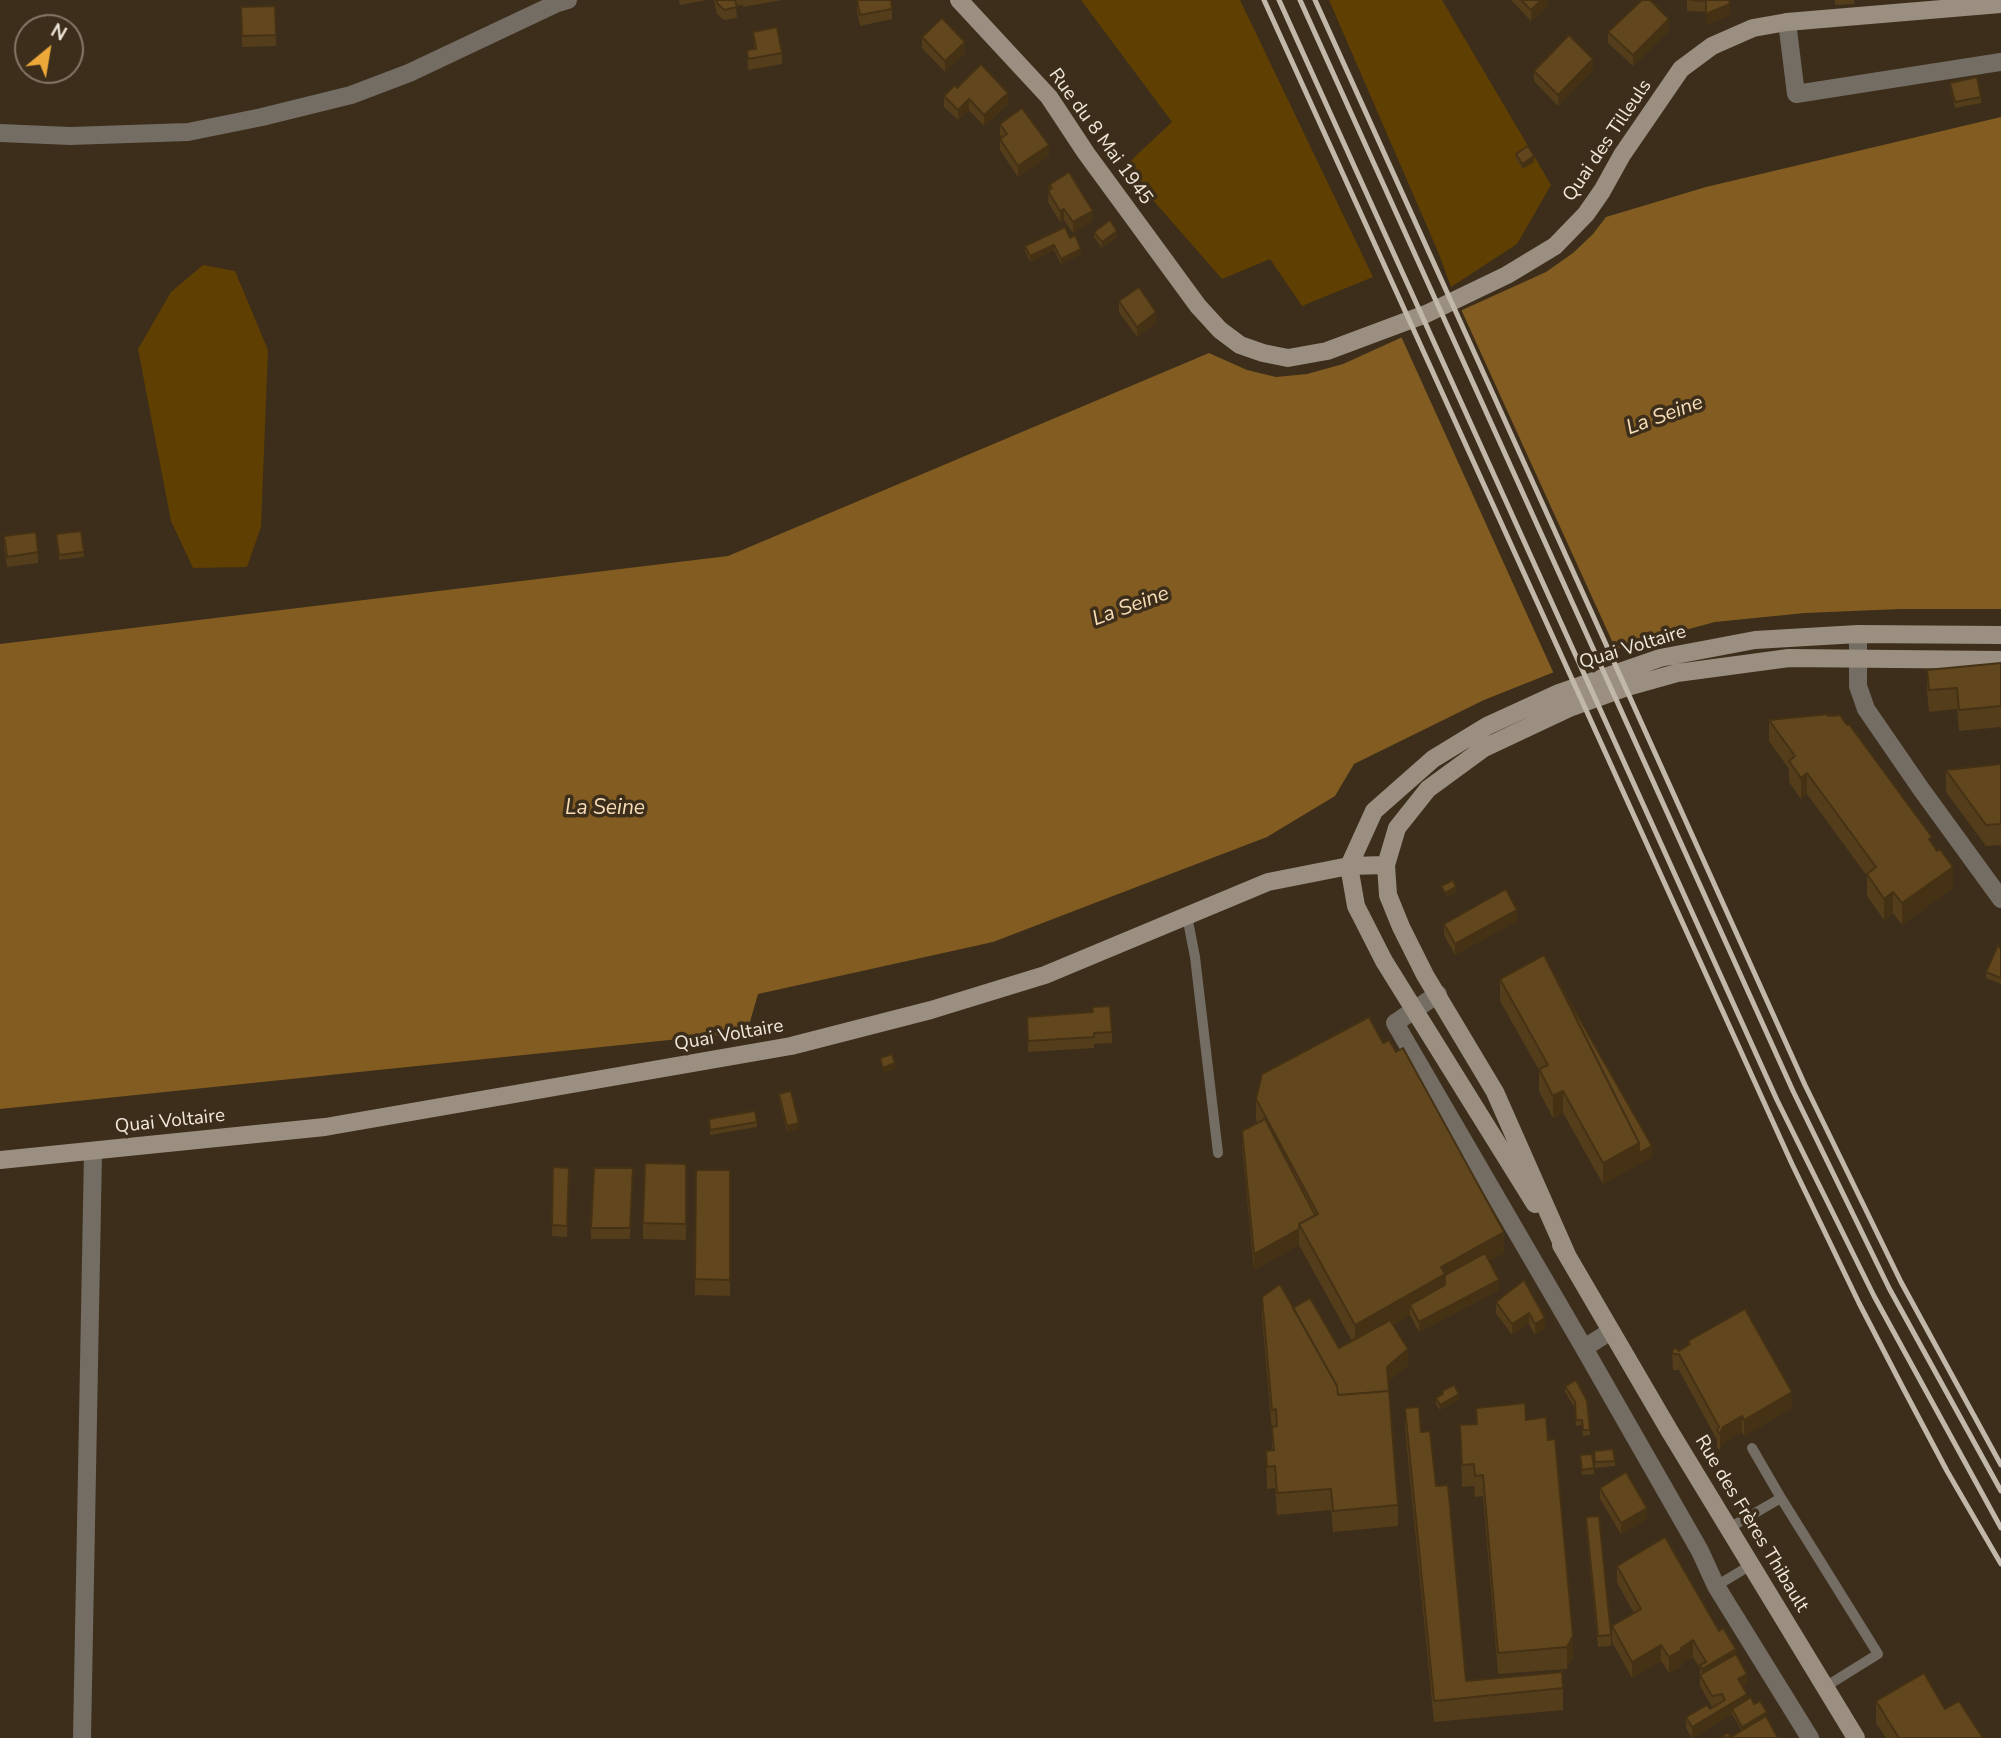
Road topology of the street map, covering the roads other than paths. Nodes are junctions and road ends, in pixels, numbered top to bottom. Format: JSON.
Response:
{"nodes":[{"id":1,"x":568,"y":0,"type":"edge"},
{"id":2,"x":959,"y":0,"type":"edge"},
{"id":3,"x":2001,"y":4,"type":"edge"},
{"id":4,"x":1787,"y":22,"type":"junction"},
{"id":5,"x":2001,"y":62,"type":"edge"},
{"id":6,"x":0,"y":133,"type":"edge"},
{"id":7,"x":1198,"y":306,"type":"joint"},
{"id":8,"x":1858,"y":634,"type":"junction"},
{"id":9,"x":2001,"y":635,"type":"edge"},
{"id":10,"x":1856,"y":659,"type":"junction"},
{"id":11,"x":2001,"y":660,"type":"edge"},
{"id":12,"x":1386,"y":865,"type":"junction"},
{"id":13,"x":1349,"y":866,"type":"junction"},
{"id":14,"x":2001,"y":899,"type":"edge"},
{"id":15,"x":1187,"y":916,"type":"junction"},
{"id":16,"x":1438,"y":994,"type":"junction"},
{"id":17,"x":1413,"y":1010,"type":"junction"},
{"id":18,"x":93,"y":1152,"type":"junction"},
{"id":19,"x":1218,"y":1153,"type":"dead end"},
{"id":20,"x":0,"y":1160,"type":"edge"},
{"id":21,"x":1567,"y":1255,"type":"junction"},
{"id":22,"x":1611,"y":1331,"type":"junction"},
{"id":23,"x":1584,"y":1348,"type":"junction"},
{"id":24,"x":1752,"y":1448,"type":"dead end"},
{"id":25,"x":1781,"y":1498,"type":"junction"},
{"id":26,"x":1730,"y":1528,"type":"junction"},
{"id":27,"x":1751,"y":1565,"type":"junction"},
{"id":28,"x":1716,"y":1586,"type":"junction"},
{"id":29,"x":1825,"y":1687,"type":"junction"},
{"id":30,"x":82,"y":1738,"type":"edge"},
{"id":31,"x":1810,"y":1738,"type":"edge"},
{"id":32,"x":1856,"y":1738,"type":"edge"}],
"edges":[{"from":1,"to":6,"type":"street"},
{"from":2,"to":7,"type":"street","name":"Rue du 8 Mai 1945"},
{"from":3,"to":4,"type":"street","name":"Quai des Tilleuls"},
{"from":4,"to":5,"type":"street"},
{"from":4,"to":7,"type":"street","name":"Quai des Tilleuls"},
{"from":8,"to":9,"type":"street","name":"Quai Voltaire"},
{"from":8,"to":10,"type":"street"},
{"from":8,"to":13,"type":"street","name":"Quai Voltaire"},
{"from":10,"to":11,"type":"street","name":"Quai Voltaire"},
{"from":10,"to":12,"type":"street","name":"Quai Voltaire"},
{"from":10,"to":14,"type":"street"},
{"from":12,"to":13,"type":"street","name":"Quai Voltaire"},
{"from":12,"to":16,"type":"street","name":"Rue des Frères Thibault"},
{"from":13,"to":15,"type":"street","name":"Quai Voltaire"},
{"from":13,"to":17,"type":"street","name":"Rue des Frères Thibault"},
{"from":15,"to":18,"type":"street","name":"Quai Voltaire"},
{"from":15,"to":19,"type":"lane"},
{"from":16,"to":17,"type":"street"},
{"from":16,"to":21,"type":"street","name":"Rue des Frères Thibault"},
{"from":17,"to":21,"type":"street","name":"Rue des Frères Thibault"},
{"from":17,"to":23,"type":"street"},
{"from":18,"to":20,"type":"street","name":"Quai Voltaire"},
{"from":18,"to":30,"type":"street"},
{"from":21,"to":22,"type":"street","name":"Rue des Frères Thibault"},
{"from":22,"to":23,"type":"street"},
{"from":22,"to":26,"type":"street","name":"Rue des Frères Thibault"},
{"from":23,"to":28,"type":"street"},
{"from":24,"to":25,"type":"lane"},
{"from":25,"to":26,"type":"lane"},
{"from":25,"to":29,"type":"lane"},
{"from":26,"to":27,"type":"street","name":"Rue des Frères Thibault"},
{"from":27,"to":28,"type":"lane"},
{"from":27,"to":29,"type":"street","name":"Rue des Frères Thibault"},
{"from":28,"to":31,"type":"street"},
{"from":29,"to":32,"type":"street","name":"Rue des Frères Thibault"}]}
